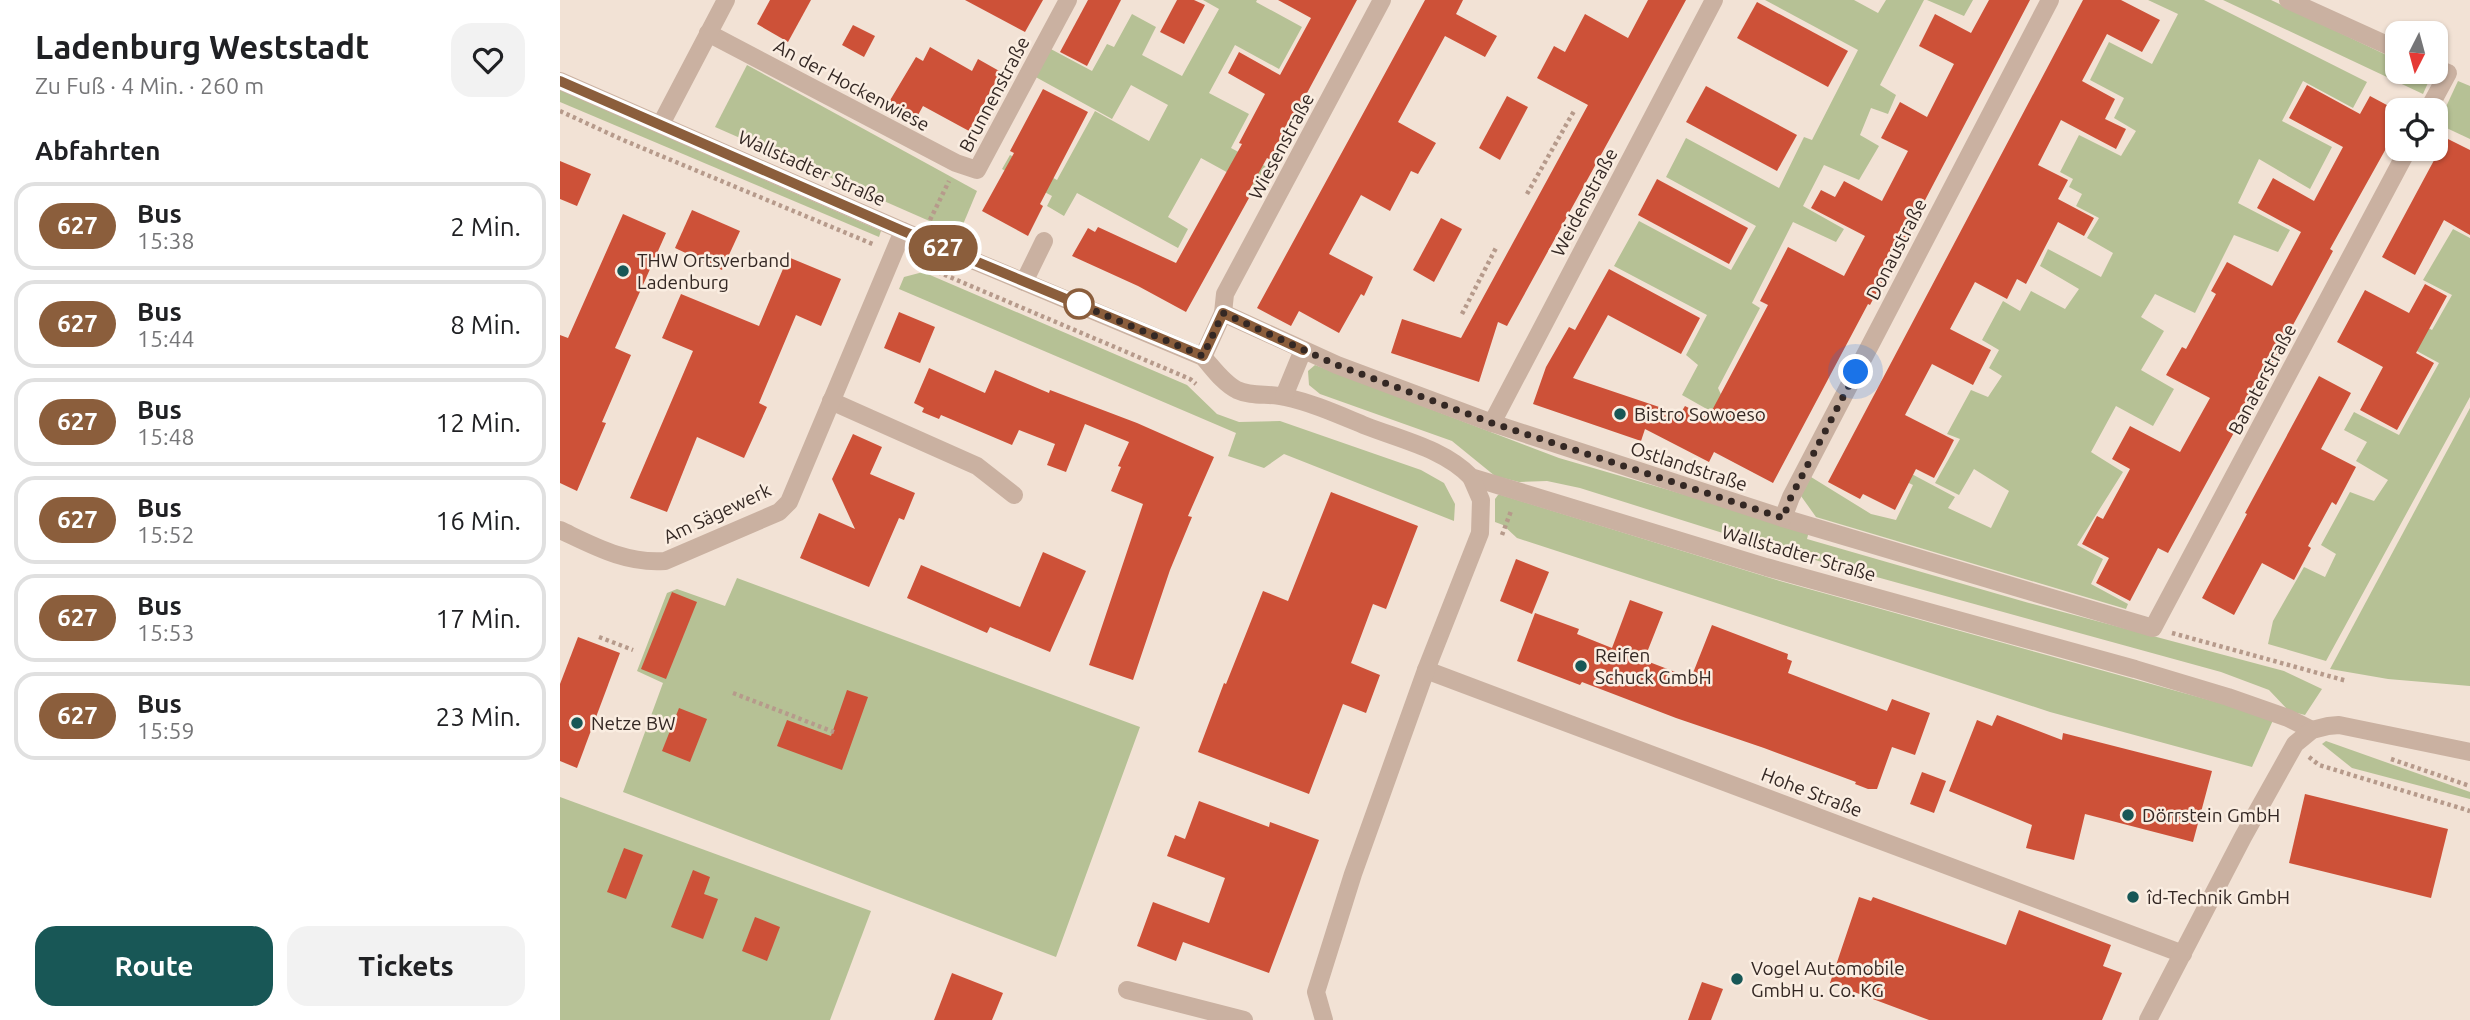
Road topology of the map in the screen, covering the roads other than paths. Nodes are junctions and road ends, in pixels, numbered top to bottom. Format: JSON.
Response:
{"nodes":[{"id":1,"x":726,"y":0,"type":"edge"},
{"id":2,"x":1068,"y":0,"type":"edge"},
{"id":3,"x":1382,"y":0,"type":"edge"},
{"id":4,"x":1713,"y":0,"type":"edge"},
{"id":5,"x":2050,"y":0,"type":"edge"},
{"id":6,"x":2288,"y":0,"type":"edge"},
{"id":7,"x":709,"y":33,"type":"junction"},
{"id":8,"x":2385,"y":44,"type":"edge"},
{"id":9,"x":560,"y":81,"type":"edge"},
{"id":10,"x":661,"y":124,"type":"junction"},
{"id":11,"x":2402,"y":161,"type":"edge"},
{"id":12,"x":978,"y":170,"type":"joint"},
{"id":13,"x":903,"y":231,"type":"junction"},
{"id":14,"x":1044,"y":241,"type":"dead end"},
{"id":15,"x":1024,"y":282,"type":"junction"},
{"id":16,"x":1223,"y":313,"type":"junction"},
{"id":17,"x":1303,"y":350,"type":"junction"},
{"id":18,"x":1203,"y":356,"type":"junction"},
{"id":19,"x":1284,"y":396,"type":"junction"},
{"id":20,"x":831,"y":401,"type":"junction"},
{"id":21,"x":1492,"y":423,"type":"junction"},
{"id":22,"x":1471,"y":477,"type":"junction"},
{"id":23,"x":1014,"y":495,"type":"dead end"},
{"id":24,"x":1783,"y":518,"type":"junction"},
{"id":25,"x":560,"y":530,"type":"edge"},
{"id":26,"x":2153,"y":628,"type":"joint"},
{"id":27,"x":1426,"y":670,"type":"junction"},
{"id":28,"x":2312,"y":730,"type":"junction"},
{"id":29,"x":2470,"y":752,"type":"edge"},
{"id":30,"x":2183,"y":954,"type":"junction"},
{"id":31,"x":1127,"y":990,"type":"dead end"},
{"id":32,"x":1244,"y":1020,"type":"edge"},
{"id":33,"x":1323,"y":1020,"type":"edge"},
{"id":34,"x":2148,"y":1020,"type":"edge"}],
"edges":[{"from":1,"to":7,"type":"street"},
{"from":2,"to":12,"type":"street","name":"Brunnenstraße"},
{"from":3,"to":16,"type":"street","name":"Wiesenstraße"},
{"from":4,"to":21,"type":"street","name":"Weidenstraße"},
{"from":5,"to":24,"type":"street","name":"Donaustraße"},
{"from":6,"to":8,"type":"street"},
{"from":7,"to":10,"type":"street"},
{"from":7,"to":12,"type":"street","name":"An der Hockenwiese"},
{"from":9,"to":10,"type":"street","name":"Wallstadter Straße"},
{"from":10,"to":13,"type":"street","name":"Wallstadter Straße"},
{"from":11,"to":26,"type":"street","name":"Banaterstraße"},
{"from":13,"to":15,"type":"street","name":"Wallstadter Straße"},
{"from":13,"to":20,"type":"street","name":"Am Sägewerk"},
{"from":14,"to":15,"type":"street"},
{"from":15,"to":18,"type":"street","name":"Wallstadter Straße"},
{"from":16,"to":17,"type":"street","name":"Ostlandstraße"},
{"from":16,"to":18,"type":"street","name":"Wiesenstraße"},
{"from":17,"to":19,"type":"street"},
{"from":17,"to":21,"type":"street","name":"Ostlandstraße"},
{"from":18,"to":19,"type":"street","name":"Wallstadter Straße"},
{"from":19,"to":22,"type":"street","name":"Wallstadter Straße"},
{"from":20,"to":23,"type":"street"},
{"from":20,"to":25,"type":"street","name":"Am Sägewerk"},
{"from":21,"to":24,"type":"street","name":"Ostlandstraße"},
{"from":22,"to":27,"type":"street"},
{"from":22,"to":28,"type":"street","name":"Wallstadter Straße"},
{"from":24,"to":26,"type":"street","name":"Ostlandstraße"},
{"from":27,"to":30,"type":"street","name":"Hohe Straße"},
{"from":27,"to":33,"type":"street"},
{"from":28,"to":29,"type":"street"},
{"from":28,"to":30,"type":"street"},
{"from":30,"to":34,"type":"street"},
{"from":31,"to":32,"type":"street"}]}
